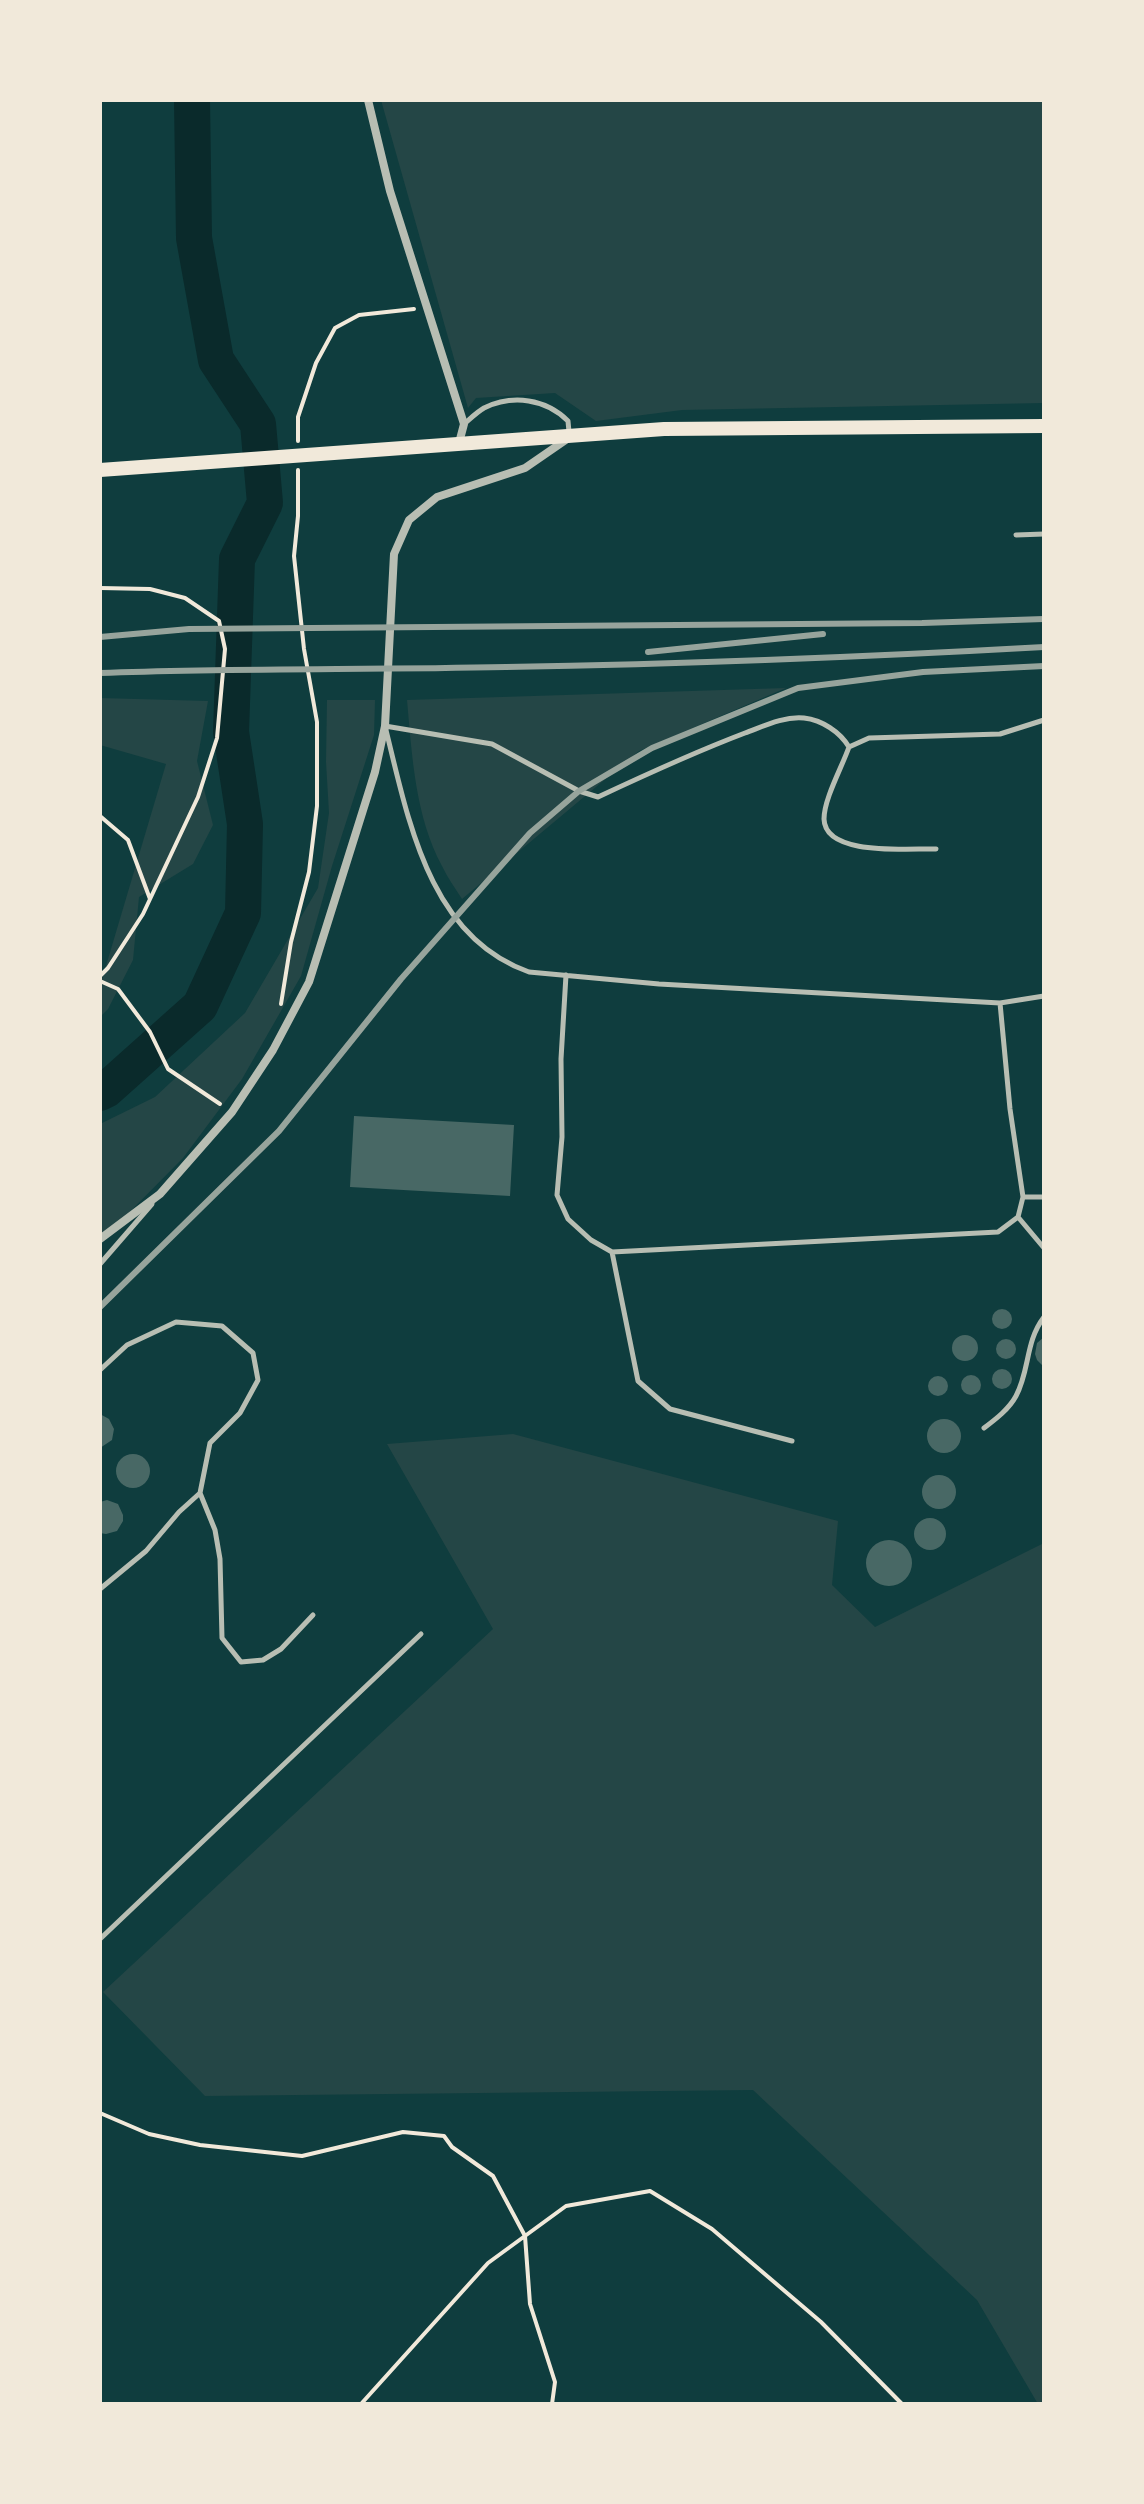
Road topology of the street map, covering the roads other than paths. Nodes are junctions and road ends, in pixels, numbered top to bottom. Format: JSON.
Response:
{"nodes":[{"id":1,"x":368,"y":100,"type":"edge"},
{"id":2,"x":464,"y":424,"type":"junction"},
{"id":3,"x":1044,"y":426,"type":"edge"},
{"id":4,"x":570,"y":437,"type":"junction"},
{"id":5,"x":459,"y":443,"type":"junction"},
{"id":6,"x":100,"y":470,"type":"edge"},
{"id":7,"x":1044,"y":534,"type":"edge"},
{"id":8,"x":1016,"y":535,"type":"dead end"},
{"id":9,"x":1044,"y":720,"type":"edge"},
{"id":10,"x":385,"y":726,"type":"junction"},
{"id":11,"x":849,"y":747,"type":"junction"},
{"id":12,"x":936,"y":849,"type":"dead end"},
{"id":13,"x":566,"y":975,"type":"junction"},
{"id":14,"x":1044,"y":996,"type":"edge"},
{"id":15,"x":1000,"y":1003,"type":"junction"},
{"id":16,"x":160,"y":1194,"type":"junction"},
{"id":17,"x":1023,"y":1197,"type":"junction"},
{"id":18,"x":1044,"y":1197,"type":"edge"},
{"id":19,"x":1018,"y":1217,"type":"junction"},
{"id":20,"x":100,"y":1239,"type":"edge"},
{"id":21,"x":1044,"y":1248,"type":"edge"},
{"id":22,"x":612,"y":1252,"type":"junction"},
{"id":23,"x":100,"y":1264,"type":"edge"},
{"id":24,"x":1044,"y":1317,"type":"edge"},
{"id":25,"x":103,"y":1363,"type":"edge"},
{"id":26,"x":100,"y":1370,"type":"edge"},
{"id":27,"x":984,"y":1428,"type":"dead end"},
{"id":28,"x":792,"y":1441,"type":"dead end"},
{"id":29,"x":200,"y":1493,"type":"junction"},
{"id":30,"x":100,"y":1589,"type":"edge"},
{"id":31,"x":313,"y":1615,"type":"dead end"},
{"id":32,"x":421,"y":1634,"type":"dead end"},
{"id":33,"x":100,"y":1939,"type":"edge"}],
"edges":[{"from":1,"to":2,"type":"street"},
{"from":2,"to":4,"type":"lane"},
{"from":2,"to":5,"type":"street"},
{"from":3,"to":4,"type":"main road"},
{"from":4,"to":5,"type":"main road"},
{"from":4,"to":10,"type":"street"},
{"from":5,"to":6,"type":"main road"},
{"from":7,"to":8,"type":"lane"},
{"from":9,"to":11,"type":"lane"},
{"from":10,"to":11,"type":"lane"},
{"from":10,"to":13,"type":"lane"},
{"from":10,"to":16,"type":"street"},
{"from":11,"to":12,"type":"lane"},
{"from":13,"to":15,"type":"lane"},
{"from":13,"to":22,"type":"lane"},
{"from":14,"to":15,"type":"lane"},
{"from":15,"to":17,"type":"lane"},
{"from":16,"to":20,"type":"street"},
{"from":16,"to":23,"type":"lane"},
{"from":17,"to":18,"type":"lane"},
{"from":17,"to":19,"type":"lane"},
{"from":19,"to":21,"type":"lane"},
{"from":19,"to":22,"type":"lane"},
{"from":22,"to":28,"type":"lane"},
{"from":24,"to":27,"type":"lane"},
{"from":25,"to":26,"type":"lane"},
{"from":25,"to":29,"type":"lane"},
{"from":29,"to":30,"type":"lane"},
{"from":29,"to":31,"type":"lane"},
{"from":32,"to":33,"type":"lane"}]}
